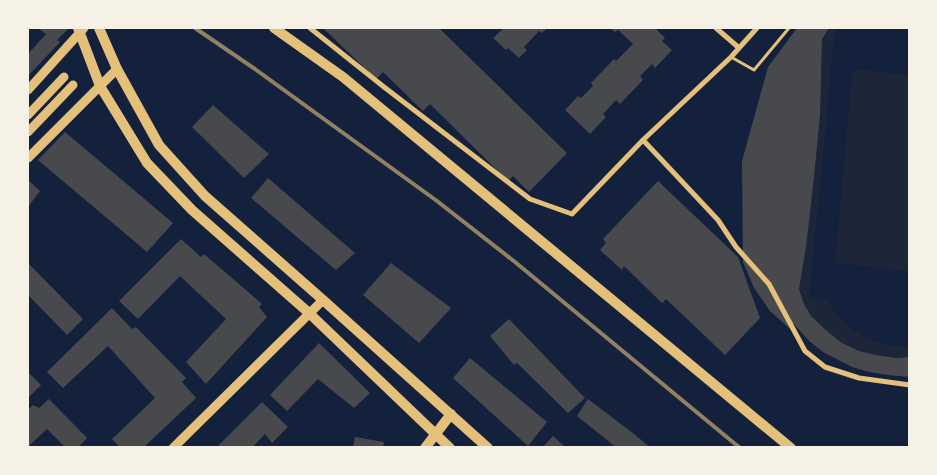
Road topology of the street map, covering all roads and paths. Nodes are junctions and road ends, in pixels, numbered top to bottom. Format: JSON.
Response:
{"nodes":[{"id":1,"x":98,"y":28,"type":"edge"},
{"id":2,"x":274,"y":28,"type":"edge"},
{"id":3,"x":310,"y":28,"type":"edge"},
{"id":4,"x":716,"y":28,"type":"edge"},
{"id":5,"x":757,"y":28,"type":"edge"},
{"id":6,"x":789,"y":28,"type":"edge"},
{"id":7,"x":81,"y":29,"type":"edge"},
{"id":8,"x":738,"y":47,"type":"junction"},
{"id":9,"x":731,"y":57,"type":"junction"},
{"id":10,"x":117,"y":69,"type":"junction"},
{"id":11,"x":64,"y":78,"type":"dead end"},
{"id":12,"x":73,"y":85,"type":"dead end"},
{"id":13,"x":100,"y":86,"type":"junction"},
{"id":14,"x":28,"y":90,"type":"edge"},
{"id":15,"x":28,"y":115,"type":"edge"},
{"id":16,"x":28,"y":132,"type":"edge"},
{"id":17,"x":642,"y":140,"type":"junction"},
{"id":18,"x":28,"y":158,"type":"edge"},
{"id":19,"x":323,"y":300,"type":"junction"},
{"id":20,"x":309,"y":313,"type":"junction"},
{"id":21,"x":910,"y":385,"type":"edge"},
{"id":22,"x":451,"y":414,"type":"junction"},
{"id":23,"x":435,"y":434,"type":"junction"},
{"id":24,"x":481,"y":445,"type":"edge"},
{"id":25,"x":173,"y":448,"type":"edge"},
{"id":26,"x":425,"y":448,"type":"edge"},
{"id":27,"x":450,"y":448,"type":"edge"},
{"id":28,"x":792,"y":448,"type":"edge"}],
"edges":[{"from":1,"to":10,"type":"main road"},
{"from":2,"to":28,"type":"main road"},
{"from":3,"to":17,"type":"street"},
{"from":4,"to":8,"type":"street"},
{"from":5,"to":8,"type":"street"},
{"from":6,"to":9,"type":"lane"},
{"from":7,"to":13,"type":"main road"},
{"from":7,"to":14,"type":"street"},
{"from":8,"to":9,"type":"street"},
{"from":9,"to":17,"type":"street"},
{"from":10,"to":13,"type":"street"},
{"from":10,"to":19,"type":"main road"},
{"from":11,"to":15,"type":"street"},
{"from":12,"to":16,"type":"street"},
{"from":13,"to":18,"type":"street"},
{"from":13,"to":20,"type":"main road"},
{"from":17,"to":21,"type":"street"},
{"from":19,"to":20,"type":"street"},
{"from":19,"to":22,"type":"main road"},
{"from":20,"to":23,"type":"main road"},
{"from":20,"to":25,"type":"street"},
{"from":22,"to":23,"type":"main road"},
{"from":22,"to":24,"type":"main road"},
{"from":23,"to":26,"type":"main road"},
{"from":23,"to":27,"type":"main road"}]}
